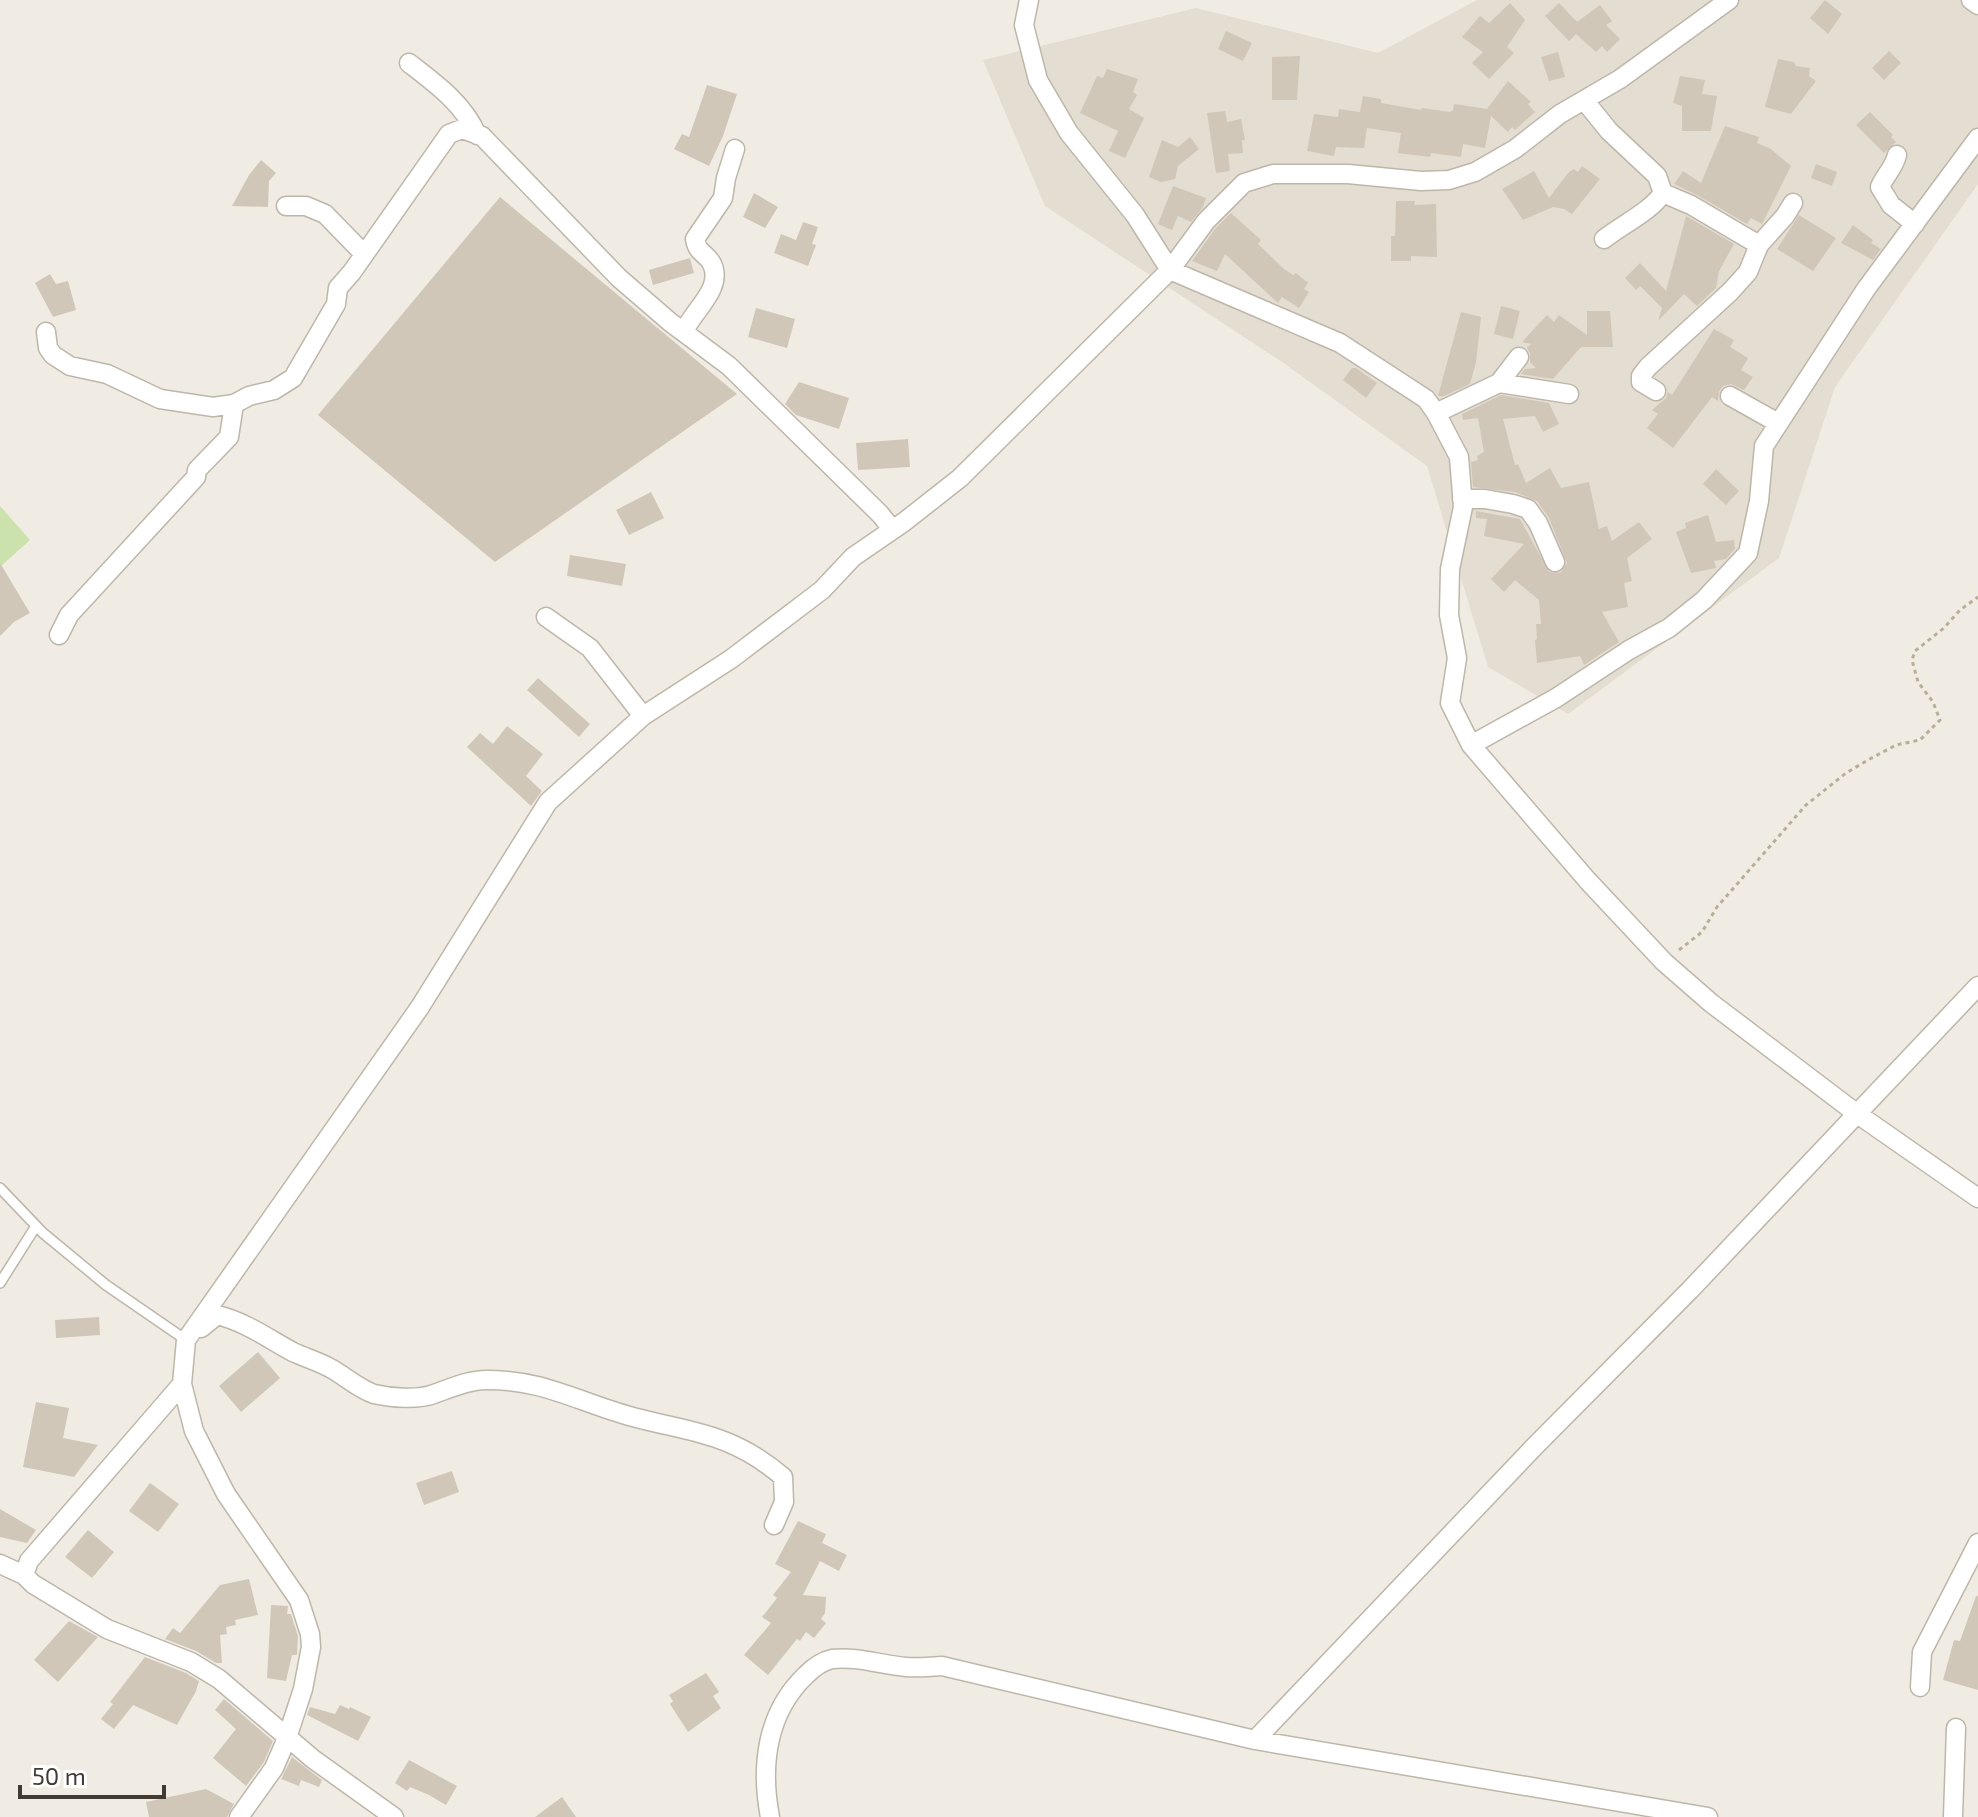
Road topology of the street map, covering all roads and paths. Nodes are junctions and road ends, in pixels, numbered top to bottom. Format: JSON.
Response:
{"nodes":[{"id":1,"x":1029,"y":0,"type":"edge"},
{"id":2,"x":1729,"y":0,"type":"edge"},
{"id":3,"x":1971,"y":0,"type":"edge"},
{"id":4,"x":1978,"y":5,"type":"edge"},
{"id":5,"x":409,"y":63,"type":"dead end"},
{"id":6,"x":1584,"y":100,"type":"junction"},
{"id":7,"x":477,"y":135,"type":"junction"},
{"id":8,"x":1978,"y":138,"type":"edge"},
{"id":9,"x":735,"y":149,"type":"dead end"},
{"id":10,"x":1897,"y":155,"type":"dead end"},
{"id":11,"x":1663,"y":193,"type":"junction"},
{"id":12,"x":1793,"y":203,"type":"dead end"},
{"id":13,"x":286,"y":206,"type":"dead end"},
{"id":14,"x":1915,"y":224,"type":"junction"},
{"id":15,"x":1604,"y":239,"type":"dead end"},
{"id":16,"x":1759,"y":245,"type":"junction"},
{"id":17,"x":364,"y":254,"type":"junction"},
{"id":18,"x":1170,"y":270,"type":"junction"},
{"id":19,"x":46,"y":332,"type":"dead end"},
{"id":20,"x":684,"y":332,"type":"junction"},
{"id":21,"x":1519,"y":357,"type":"dead end"},
{"id":22,"x":1499,"y":383,"type":"junction"},
{"id":23,"x":1656,"y":391,"type":"dead end"},
{"id":24,"x":1569,"y":394,"type":"dead end"},
{"id":25,"x":1730,"y":396,"type":"dead end"},
{"id":26,"x":234,"y":404,"type":"junction"},
{"id":27,"x":1436,"y":413,"type":"junction"},
{"id":28,"x":1778,"y":423,"type":"junction"},
{"id":29,"x":1462,"y":499,"type":"junction"},
{"id":30,"x":892,"y":529,"type":"junction"},
{"id":31,"x":1555,"y":562,"type":"dead end"},
{"id":32,"x":1978,"y":597,"type":"edge"},
{"id":33,"x":546,"y":617,"type":"dead end"},
{"id":34,"x":59,"y":635,"type":"dead end"},
{"id":35,"x":643,"y":716,"type":"junction"},
{"id":36,"x":1471,"y":745,"type":"junction"},
{"id":37,"x":1664,"y":962,"type":"junction"},
{"id":38,"x":1978,"y":986,"type":"edge"},
{"id":39,"x":1856,"y":1113,"type":"junction"},
{"id":40,"x":0,"y":1188,"type":"edge"},
{"id":41,"x":1978,"y":1198,"type":"edge"},
{"id":42,"x":36,"y":1226,"type":"junction"},
{"id":43,"x":0,"y":1283,"type":"edge"},
{"id":44,"x":186,"y":1340,"type":"junction"},
{"id":45,"x":182,"y":1384,"type":"junction"},
{"id":46,"x":774,"y":1525,"type":"dead end"},
{"id":47,"x":1978,"y":1543,"type":"edge"},
{"id":48,"x":0,"y":1564,"type":"edge"},
{"id":49,"x":24,"y":1575,"type":"junction"},
{"id":50,"x":1920,"y":1687,"type":"dead end"},
{"id":51,"x":1956,"y":1728,"type":"dead end"},
{"id":52,"x":287,"y":1738,"type":"junction"},
{"id":53,"x":1255,"y":1740,"type":"junction"},
{"id":54,"x":239,"y":1817,"type":"edge"},
{"id":55,"x":394,"y":1817,"type":"edge"},
{"id":56,"x":770,"y":1817,"type":"edge"},
{"id":57,"x":1708,"y":1817,"type":"edge"},
{"id":58,"x":1953,"y":1817,"type":"edge"}],
"edges":[{"from":1,"to":18,"type":"street"},
{"from":2,"to":6,"type":"street"},
{"from":3,"to":4,"type":"street"},
{"from":5,"to":7,"type":"street"},
{"from":6,"to":11,"type":"street"},
{"from":6,"to":18,"type":"street"},
{"from":7,"to":17,"type":"street"},
{"from":7,"to":20,"type":"street"},
{"from":8,"to":14,"type":"street"},
{"from":9,"to":20,"type":"street"},
{"from":10,"to":14,"type":"street"},
{"from":11,"to":15,"type":"street"},
{"from":11,"to":16,"type":"street"},
{"from":12,"to":16,"type":"street"},
{"from":13,"to":17,"type":"street"},
{"from":14,"to":28,"type":"street"},
{"from":16,"to":23,"type":"street"},
{"from":17,"to":26,"type":"street"},
{"from":18,"to":27,"type":"street"},
{"from":18,"to":30,"type":"street"},
{"from":19,"to":26,"type":"street"},
{"from":20,"to":30,"type":"street"},
{"from":21,"to":22,"type":"street"},
{"from":22,"to":24,"type":"street"},
{"from":22,"to":27,"type":"street"},
{"from":25,"to":28,"type":"street"},
{"from":26,"to":34,"type":"street"},
{"from":27,"to":29,"type":"street"},
{"from":28,"to":36,"type":"street"},
{"from":29,"to":31,"type":"street"},
{"from":29,"to":36,"type":"street"},
{"from":30,"to":35,"type":"street"},
{"from":32,"to":37,"type":"path"},
{"from":33,"to":35,"type":"street"},
{"from":35,"to":44,"type":"street"},
{"from":36,"to":37,"type":"street"},
{"from":37,"to":39,"type":"street"},
{"from":38,"to":39,"type":"street"},
{"from":39,"to":41,"type":"street"},
{"from":39,"to":53,"type":"street"},
{"from":40,"to":42,"type":"lane"},
{"from":42,"to":43,"type":"lane"},
{"from":42,"to":44,"type":"lane"},
{"from":44,"to":45,"type":"street"},
{"from":44,"to":46,"type":"street"},
{"from":45,"to":49,"type":"street"},
{"from":45,"to":52,"type":"street"},
{"from":47,"to":50,"type":"street"},
{"from":48,"to":49,"type":"street"},
{"from":49,"to":52,"type":"street"},
{"from":51,"to":58,"type":"street"},
{"from":52,"to":54,"type":"street"},
{"from":52,"to":55,"type":"street"},
{"from":53,"to":56,"type":"street"},
{"from":53,"to":57,"type":"street"}]}
